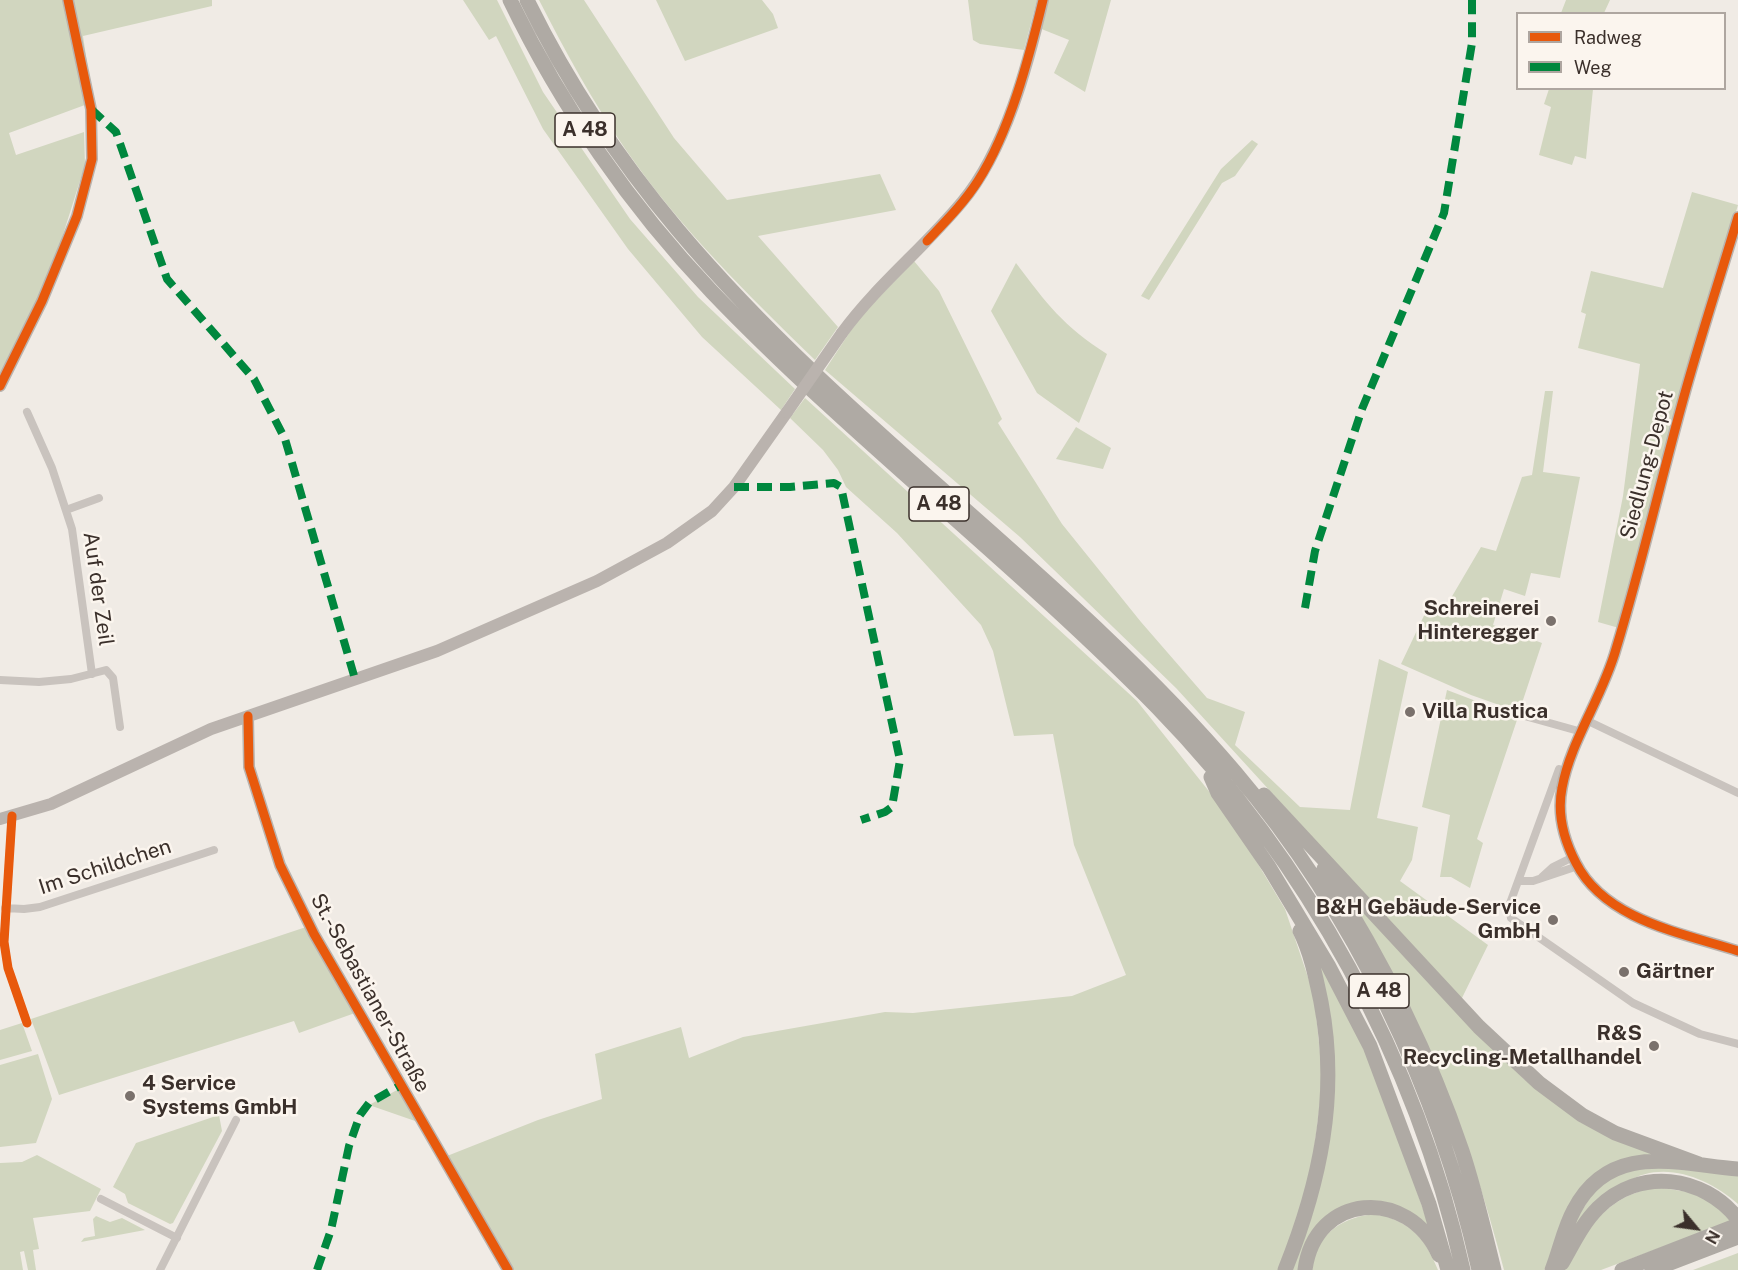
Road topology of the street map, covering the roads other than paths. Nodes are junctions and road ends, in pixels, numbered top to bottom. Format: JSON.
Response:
{"nodes":[{"id":1,"x":68,"y":0,"type":"edge"},
{"id":2,"x":510,"y":0,"type":"edge"},
{"id":3,"x":527,"y":0,"type":"edge"},
{"id":4,"x":1043,"y":0,"type":"edge"},
{"id":5,"x":1738,"y":217,"type":"edge"},
{"id":6,"x":0,"y":386,"type":"edge"},
{"id":7,"x":27,"y":412,"type":"dead end"},
{"id":8,"x":99,"y":498,"type":"dead end"},
{"id":9,"x":66,"y":510,"type":"junction"},
{"id":10,"x":92,"y":674,"type":"junction"},
{"id":11,"x":0,"y":680,"type":"edge"},
{"id":12,"x":252,"y":715,"type":"junction"},
{"id":13,"x":1521,"y":715,"type":"dead end"},
{"id":14,"x":120,"y":727,"type":"dead end"},
{"id":15,"x":1585,"y":727,"type":"junction"},
{"id":16,"x":1207,"y":752,"type":"junction"},
{"id":17,"x":1558,"y":769,"type":"dead end"},
{"id":18,"x":1738,"y":793,"type":"edge"},
{"id":19,"x":6,"y":818,"type":"edge"},
{"id":20,"x":1308,"y":845,"type":"junction"},
{"id":21,"x":214,"y":850,"type":"dead end"},
{"id":22,"x":1575,"y":862,"type":"junction"},
{"id":23,"x":1269,"y":867,"type":"junction"},
{"id":24,"x":1520,"y":881,"type":"junction"},
{"id":25,"x":5,"y":908,"type":"junction"},
{"id":26,"x":1738,"y":951,"type":"edge"},
{"id":27,"x":27,"y":1023,"type":"dead end"},
{"id":28,"x":1738,"y":1044,"type":"edge"},
{"id":29,"x":237,"y":1120,"type":"dead end"},
{"id":30,"x":1699,"y":1164,"type":"junction"},
{"id":31,"x":1738,"y":1169,"type":"edge"},
{"id":32,"x":101,"y":1199,"type":"dead end"},
{"id":33,"x":1738,"y":1219,"type":"edge"},
{"id":34,"x":1738,"y":1225,"type":"edge"},
{"id":35,"x":1738,"y":1237,"type":"edge"},
{"id":36,"x":177,"y":1238,"type":"junction"},
{"id":37,"x":1738,"y":1246,"type":"edge"},
{"id":38,"x":160,"y":1270,"type":"edge"},
{"id":39,"x":508,"y":1270,"type":"edge"},
{"id":40,"x":1285,"y":1270,"type":"edge"},
{"id":41,"x":1305,"y":1270,"type":"edge"},
{"id":42,"x":1446,"y":1270,"type":"edge"},
{"id":43,"x":1463,"y":1270,"type":"edge"},
{"id":44,"x":1479,"y":1270,"type":"edge"},
{"id":45,"x":1494,"y":1270,"type":"edge"},
{"id":46,"x":1552,"y":1270,"type":"edge"},
{"id":47,"x":1558,"y":1270,"type":"edge"},
{"id":48,"x":1622,"y":1270,"type":"edge"},
{"id":49,"x":1652,"y":1270,"type":"edge"},
{"id":50,"x":1676,"y":1270,"type":"edge"}],
"edges":[{"from":1,"to":6,"type":"street"},
{"from":2,"to":16,"type":"highway","number":"A 48"},
{"from":3,"to":16,"type":"highway","number":"A 48"},
{"from":4,"to":12,"type":"street","bridge":true},
{"from":5,"to":15,"type":"street","name":"Siedlung-Depot"},
{"from":7,"to":9,"type":"street","name":"Auf der Zeil"},
{"from":8,"to":9,"type":"street","name":"Auf der Zeil"},
{"from":9,"to":10,"type":"street","name":"Auf der Zeil"},
{"from":10,"to":11,"type":"street"},
{"from":10,"to":14,"type":"street"},
{"from":12,"to":19,"type":"street"},
{"from":12,"to":39,"type":"street","name":"St.-Sebastianer-Straße"},
{"from":13,"to":15,"type":"street"},
{"from":15,"to":18,"type":"street"},
{"from":15,"to":22,"type":"street","name":"Siedlung-Depot"},
{"from":16,"to":20,"type":"highway"},
{"from":16,"to":23,"type":"highway"},
{"from":16,"to":43,"type":"highway","number":"A 48"},
{"from":16,"to":44,"type":"highway","number":"A 48"},
{"from":17,"to":24,"type":"street"},
{"from":19,"to":25,"type":"street","name":"Im Schildchen"},
{"from":20,"to":30,"type":"highway"},
{"from":20,"to":45,"type":"highway"},
{"from":21,"to":25,"type":"street","name":"Im Schildchen"},
{"from":22,"to":24,"type":"street"},
{"from":22,"to":26,"type":"street","name":"Siedlung-Depot"},
{"from":23,"to":40,"type":"highway"},
{"from":23,"to":42,"type":"highway"},
{"from":24,"to":28,"type":"street"},
{"from":25,"to":27,"type":"street","name":"Im Schildchen"},
{"from":29,"to":36,"type":"street"},
{"from":30,"to":31,"type":"highway"},
{"from":30,"to":46,"type":"highway"},
{"from":32,"to":36,"type":"street"},
{"from":33,"to":47,"type":"highway"},
{"from":34,"to":48,"type":"highway"},
{"from":35,"to":49,"type":"highway"},
{"from":36,"to":38,"type":"street"},
{"from":37,"to":50,"type":"highway"},
{"from":41,"to":42,"type":"highway"}]}
